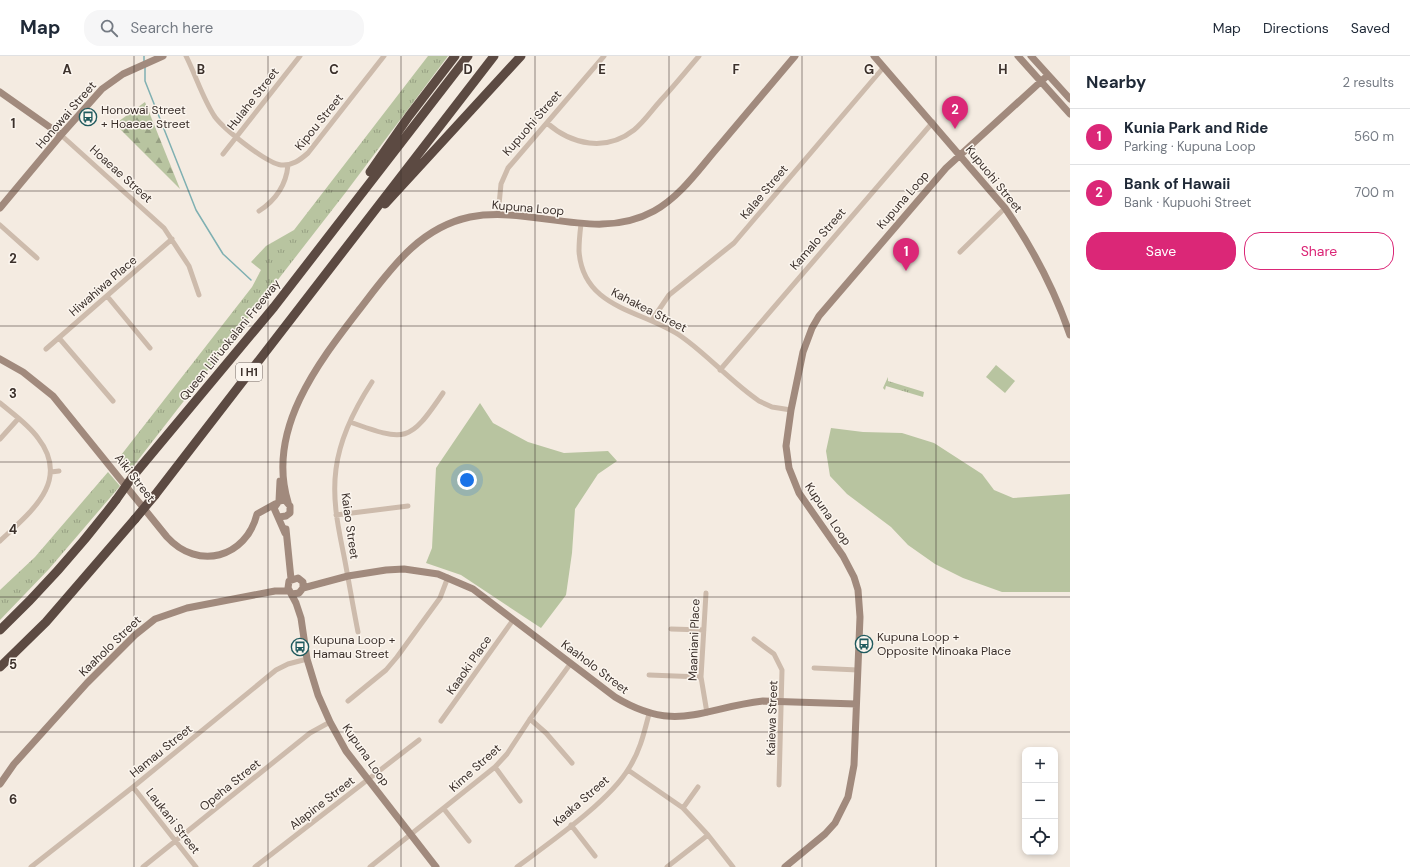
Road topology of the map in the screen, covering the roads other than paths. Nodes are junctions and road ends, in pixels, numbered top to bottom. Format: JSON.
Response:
{"nodes":[{"id":1,"x":163,"y":56,"type":"edge"},
{"id":2,"x":186,"y":56,"type":"edge"},
{"id":3,"x":300,"y":56,"type":"edge"},
{"id":4,"x":384,"y":56,"type":"edge"},
{"id":5,"x":455,"y":56,"type":"edge"},
{"id":6,"x":468,"y":56,"type":"edge"},
{"id":7,"x":494,"y":56,"type":"edge"},
{"id":8,"x":521,"y":56,"type":"edge"},
{"id":9,"x":604,"y":56,"type":"edge"},
{"id":10,"x":699,"y":56,"type":"edge"},
{"id":11,"x":795,"y":56,"type":"edge"},
{"id":12,"x":874,"y":56,"type":"edge"},
{"id":13,"x":1018,"y":56,"type":"edge"},
{"id":14,"x":1031,"y":56,"type":"edge"},
{"id":15,"x":884,"y":68,"type":"junction"},
{"id":16,"x":1048,"y":75,"type":"junction"},
{"id":17,"x":1040,"y":82,"type":"junction"},
{"id":18,"x":0,"y":92,"type":"edge"},
{"id":19,"x":1070,"y":99,"type":"edge"},
{"id":20,"x":1070,"y":114,"type":"edge"},
{"id":21,"x":933,"y":122,"type":"junction"},
{"id":22,"x":547,"y":123,"type":"junction"},
{"id":23,"x":61,"y":135,"type":"junction"},
{"id":24,"x":237,"y":136,"type":"junction"},
{"id":25,"x":223,"y":154,"type":"dead end"},
{"id":26,"x":960,"y":154,"type":"junction"},
{"id":27,"x":288,"y":165,"type":"junction"},
{"id":28,"x":0,"y":208,"type":"edge"},
{"id":29,"x":1006,"y":208,"type":"junction"},
{"id":30,"x":258,"y":211,"type":"dead end"},
{"id":31,"x":498,"y":215,"type":"junction"},
{"id":32,"x":581,"y":224,"type":"junction"},
{"id":33,"x":0,"y":225,"type":"edge"},
{"id":34,"x":172,"y":239,"type":"junction"},
{"id":35,"x":344,"y":249,"type":"junction"},
{"id":36,"x":960,"y":252,"type":"dead end"},
{"id":37,"x":314,"y":254,"type":"junction"},
{"id":38,"x":37,"y":258,"type":"dead end"},
{"id":39,"x":199,"y":295,"type":"dead end"},
{"id":40,"x":107,"y":296,"type":"junction"},
{"id":41,"x":652,"y":320,"type":"junction"},
{"id":42,"x":1070,"y":335,"type":"edge"},
{"id":43,"x":59,"y":338,"type":"junction"},
{"id":44,"x":150,"y":348,"type":"dead end"},
{"id":45,"x":46,"y":349,"type":"dead end"},
{"id":46,"x":0,"y":359,"type":"edge"},
{"id":47,"x":720,"y":370,"type":"junction"},
{"id":48,"x":372,"y":382,"type":"dead end"},
{"id":49,"x":443,"y":393,"type":"dead end"},
{"id":50,"x":113,"y":401,"type":"dead end"},
{"id":51,"x":0,"y":403,"type":"edge"},
{"id":52,"x":791,"y":410,"type":"junction"},
{"id":53,"x":18,"y":419,"type":"junction"},
{"id":54,"x":350,"y":422,"type":"junction"},
{"id":55,"x":0,"y":439,"type":"edge"},
{"id":56,"x":59,"y":471,"type":"dead end"},
{"id":57,"x":282,"y":471,"type":"junction"},
{"id":58,"x":51,"y":472,"type":"junction"},
{"id":59,"x":277,"y":502,"type":"junction"},
{"id":60,"x":288,"y":502,"type":"junction"},
{"id":61,"x":408,"y":506,"type":"dead end"},
{"id":62,"x":280,"y":515,"type":"junction"},
{"id":63,"x":336,"y":515,"type":"junction"},
{"id":64,"x":256,"y":517,"type":"junction"},
{"id":65,"x":0,"y":541,"type":"edge"},
{"id":66,"x":348,"y":576,"type":"junction"},
{"id":67,"x":448,"y":577,"type":"junction"},
{"id":68,"x":296,"y":586,"type":"junction"},
{"id":69,"x":706,"y":592,"type":"dead end"},
{"id":70,"x":513,"y":620,"type":"junction"},
{"id":71,"x":671,"y":629,"type":"dead end"},
{"id":72,"x":0,"y":630,"type":"edge"},
{"id":73,"x":704,"y":630,"type":"junction"},
{"id":74,"x":358,"y":632,"type":"dead end"},
{"id":75,"x":754,"y":639,"type":"dead end"},
{"id":76,"x":307,"y":659,"type":"junction"},
{"id":77,"x":571,"y":663,"type":"junction"},
{"id":78,"x":0,"y":667,"type":"edge"},
{"id":79,"x":814,"y":668,"type":"dead end"},
{"id":80,"x":858,"y":670,"type":"junction"},
{"id":81,"x":649,"y":675,"type":"dead end"},
{"id":82,"x":701,"y":677,"type":"junction"},
{"id":83,"x":348,"y":701,"type":"dead end"},
{"id":84,"x":783,"y":701,"type":"junction"},
{"id":85,"x":856,"y":704,"type":"junction"},
{"id":86,"x":707,"y":712,"type":"junction"},
{"id":87,"x":649,"y":714,"type":"junction"},
{"id":88,"x":530,"y":719,"type":"junction"},
{"id":89,"x":441,"y":721,"type":"dead end"},
{"id":90,"x":330,"y":722,"type":"junction"},
{"id":91,"x":419,"y":740,"type":"dead end"},
{"id":92,"x":572,"y":763,"type":"dead end"},
{"id":93,"x":495,"y":767,"type":"junction"},
{"id":94,"x":628,"y":770,"type":"junction"},
{"id":95,"x":368,"y":780,"type":"junction"},
{"id":96,"x":0,"y":784,"type":"edge"},
{"id":97,"x":779,"y":785,"type":"dead end"},
{"id":98,"x":133,"y":787,"type":"junction"},
{"id":99,"x":698,"y":787,"type":"dead end"},
{"id":100,"x":520,"y":801,"type":"dead end"},
{"id":101,"x":683,"y":808,"type":"junction"},
{"id":102,"x":444,"y":809,"type":"junction"},
{"id":103,"x":571,"y":825,"type":"junction"},
{"id":104,"x":411,"y":835,"type":"junction"},
{"id":105,"x":708,"y":835,"type":"junction"},
{"id":106,"x":469,"y":841,"type":"dead end"},
{"id":107,"x":176,"y":842,"type":"junction"},
{"id":108,"x":595,"y":856,"type":"dead end"},
{"id":109,"x":519,"y":866,"type":"edge"},
{"id":110,"x":31,"y":867,"type":"edge"},
{"id":111,"x":143,"y":867,"type":"edge"},
{"id":112,"x":196,"y":867,"type":"edge"},
{"id":113,"x":255,"y":867,"type":"edge"},
{"id":114,"x":370,"y":867,"type":"edge"},
{"id":115,"x":436,"y":867,"type":"edge"},
{"id":116,"x":667,"y":867,"type":"edge"},
{"id":117,"x":733,"y":867,"type":"edge"},
{"id":118,"x":785,"y":867,"type":"edge"}],
"edges":[{"from":1,"to":23,"type":"street","name":"Honowai Street"},
{"from":2,"to":24,"type":"street"},
{"from":3,"to":24,"type":"street","name":"Hulahe Street"},
{"from":4,"to":27,"type":"street","name":"Kipou Street"},
{"from":5,"to":37,"type":"highway"},
{"from":6,"to":37,"type":"highway","name":"Queen Liliʻuokalani Freeway","number":"I H1"},
{"from":7,"to":35,"type":"highway","number":"I H1"},
{"from":8,"to":35,"type":"highway"},
{"from":9,"to":22,"type":"street","name":"Kupuohi Street"},
{"from":10,"to":22,"type":"street"},
{"from":11,"to":32,"type":"street","name":"Kupuna Loop"},
{"from":12,"to":15,"type":"street","name":"Kupuohi Street"},
{"from":13,"to":17,"type":"street"},
{"from":14,"to":16,"type":"street"},
{"from":15,"to":21,"type":"street","name":"Kupuohi Street"},
{"from":15,"to":41,"type":"street","name":"Kalae Street"},
{"from":16,"to":17,"type":"street","name":"Kupuna Loop"},
{"from":16,"to":19,"type":"street"},
{"from":17,"to":20,"type":"street"},
{"from":17,"to":26,"type":"street","name":"Kupuna Loop"},
{"from":18,"to":23,"type":"street","name":"Hoaeae Street"},
{"from":21,"to":26,"type":"street","name":"Kupuohi Street"},
{"from":21,"to":47,"type":"street","name":"Kamalo Street"},
{"from":22,"to":31,"type":"street","name":"Kupuohi Street"},
{"from":23,"to":28,"type":"street","name":"Honowai Street"},
{"from":23,"to":34,"type":"street","name":"Hoaeae Street"},
{"from":24,"to":25,"type":"street","name":"Hulahe Street"},
{"from":24,"to":27,"type":"street"},
{"from":26,"to":29,"type":"street","name":"Kupuohi Street"},
{"from":26,"to":52,"type":"street","name":"Kupuna Loop"},
{"from":27,"to":30,"type":"street"},
{"from":29,"to":36,"type":"street"},
{"from":29,"to":42,"type":"street","name":"Kupuohi Street"},
{"from":31,"to":32,"type":"street","name":"Kupuna Loop"},
{"from":31,"to":57,"type":"street","name":"Kupuna Loop"},
{"from":32,"to":41,"type":"street","name":"Kahakea Street"},
{"from":33,"to":38,"type":"street"},
{"from":34,"to":39,"type":"street","name":"Hoaeae Street"},
{"from":34,"to":40,"type":"street","name":"Hiwahiwa Place"},
{"from":35,"to":78,"type":"highway","number":"I H1","bridge":true},
{"from":37,"to":72,"type":"highway","name":"Queen Liliʻuokalani Freeway","number":"I H1","bridge":true},
{"from":40,"to":43,"type":"street","name":"Hiwahiwa Place"},
{"from":40,"to":44,"type":"street"},
{"from":41,"to":47,"type":"street","name":"Kahakea Street"},
{"from":43,"to":45,"type":"street","name":"Hiwahiwa Place"},
{"from":43,"to":50,"type":"street"},
{"from":46,"to":64,"type":"street","name":"Aiki Street"},
{"from":47,"to":52,"type":"street","name":"Kahakea Street"},
{"from":48,"to":54,"type":"street","name":"Kaiao Street"},
{"from":49,"to":54,"type":"street"},
{"from":51,"to":53,"type":"street"},
{"from":52,"to":80,"type":"street","name":"Kupuna Loop"},
{"from":53,"to":55,"type":"street"},
{"from":53,"to":58,"type":"street"},
{"from":54,"to":63,"type":"street","name":"Kaiao Street"},
{"from":56,"to":58,"type":"street"},
{"from":57,"to":59,"type":"street","name":"Kupuna Loop"},
{"from":57,"to":60,"type":"street","name":"Kupuna Loop"},
{"from":58,"to":65,"type":"street"},
{"from":59,"to":60,"type":"street"},
{"from":59,"to":62,"type":"street","name":"Kupuna Loop"},
{"from":59,"to":64,"type":"street"},
{"from":60,"to":62,"type":"street","name":"Kupuna Loop"},
{"from":61,"to":63,"type":"street"},
{"from":62,"to":64,"type":"street"},
{"from":62,"to":68,"type":"street","name":"Kupuna Loop"},
{"from":63,"to":66,"type":"street","name":"Kaiao Street"},
{"from":66,"to":67,"type":"street","name":"Kaaholo Street"},
{"from":66,"to":68,"type":"street","name":"Kaaholo Street"},
{"from":66,"to":74,"type":"street","name":"Kaiao Street"},
{"from":67,"to":70,"type":"street","name":"Kaaholo Street"},
{"from":67,"to":83,"type":"street"},
{"from":68,"to":76,"type":"street","name":"Kupuna Loop"},
{"from":68,"to":96,"type":"street","name":"Kaaholo Street"},
{"from":69,"to":73,"type":"street","name":"Maaniani Place"},
{"from":70,"to":77,"type":"street","name":"Kaaholo Street"},
{"from":70,"to":89,"type":"street","name":"Kaaoki Place"},
{"from":71,"to":73,"type":"street"},
{"from":73,"to":82,"type":"street","name":"Maaniani Place"},
{"from":75,"to":84,"type":"street","name":"Kaiewa Street"},
{"from":76,"to":90,"type":"street","name":"Kupuna Loop"},
{"from":76,"to":98,"type":"street","name":"Hamau Street"},
{"from":77,"to":87,"type":"street","name":"Kaaholo Street"},
{"from":77,"to":88,"type":"street","name":"Kime Street"},
{"from":79,"to":80,"type":"street"},
{"from":80,"to":85,"type":"street","name":"Kupuna Loop"},
{"from":81,"to":82,"type":"street"},
{"from":82,"to":86,"type":"street","name":"Maaniani Place"},
{"from":84,"to":85,"type":"street","name":"Kaaholo Street"},
{"from":84,"to":86,"type":"street","name":"Kaaholo Street"},
{"from":84,"to":97,"type":"street","name":"Kaiewa Street"},
{"from":85,"to":118,"type":"street","name":"Kupuna Loop"},
{"from":86,"to":87,"type":"street","name":"Kaaholo Street"},
{"from":87,"to":94,"type":"street","name":"Kaaka Street"},
{"from":88,"to":92,"type":"street"},
{"from":88,"to":93,"type":"street","name":"Kime Street"},
{"from":90,"to":95,"type":"street","name":"Kupuna Loop"},
{"from":90,"to":107,"type":"street","name":"Opeha Street"},
{"from":91,"to":95,"type":"street","name":"Alapine Street"},
{"from":93,"to":100,"type":"street"},
{"from":93,"to":102,"type":"street","name":"Kime Street"},
{"from":94,"to":101,"type":"street"},
{"from":94,"to":103,"type":"street","name":"Kaaka Street"},
{"from":95,"to":104,"type":"street","name":"Kupuna Loop"},
{"from":95,"to":113,"type":"street","name":"Alapine Street"},
{"from":98,"to":107,"type":"street","name":"Laukani Street"},
{"from":98,"to":110,"type":"street","name":"Hamau Street"},
{"from":99,"to":101,"type":"street"},
{"from":101,"to":105,"type":"street"},
{"from":102,"to":104,"type":"street","name":"Kime Street"},
{"from":102,"to":106,"type":"street"},
{"from":103,"to":108,"type":"street"},
{"from":103,"to":109,"type":"street","name":"Kaaka Street"},
{"from":104,"to":114,"type":"street","name":"Kime Street"},
{"from":104,"to":115,"type":"street","name":"Kupuna Loop"},
{"from":105,"to":116,"type":"street"},
{"from":105,"to":117,"type":"street"},
{"from":107,"to":111,"type":"street","name":"Opeha Street"},
{"from":107,"to":112,"type":"street","name":"Laukani Street"}]}
